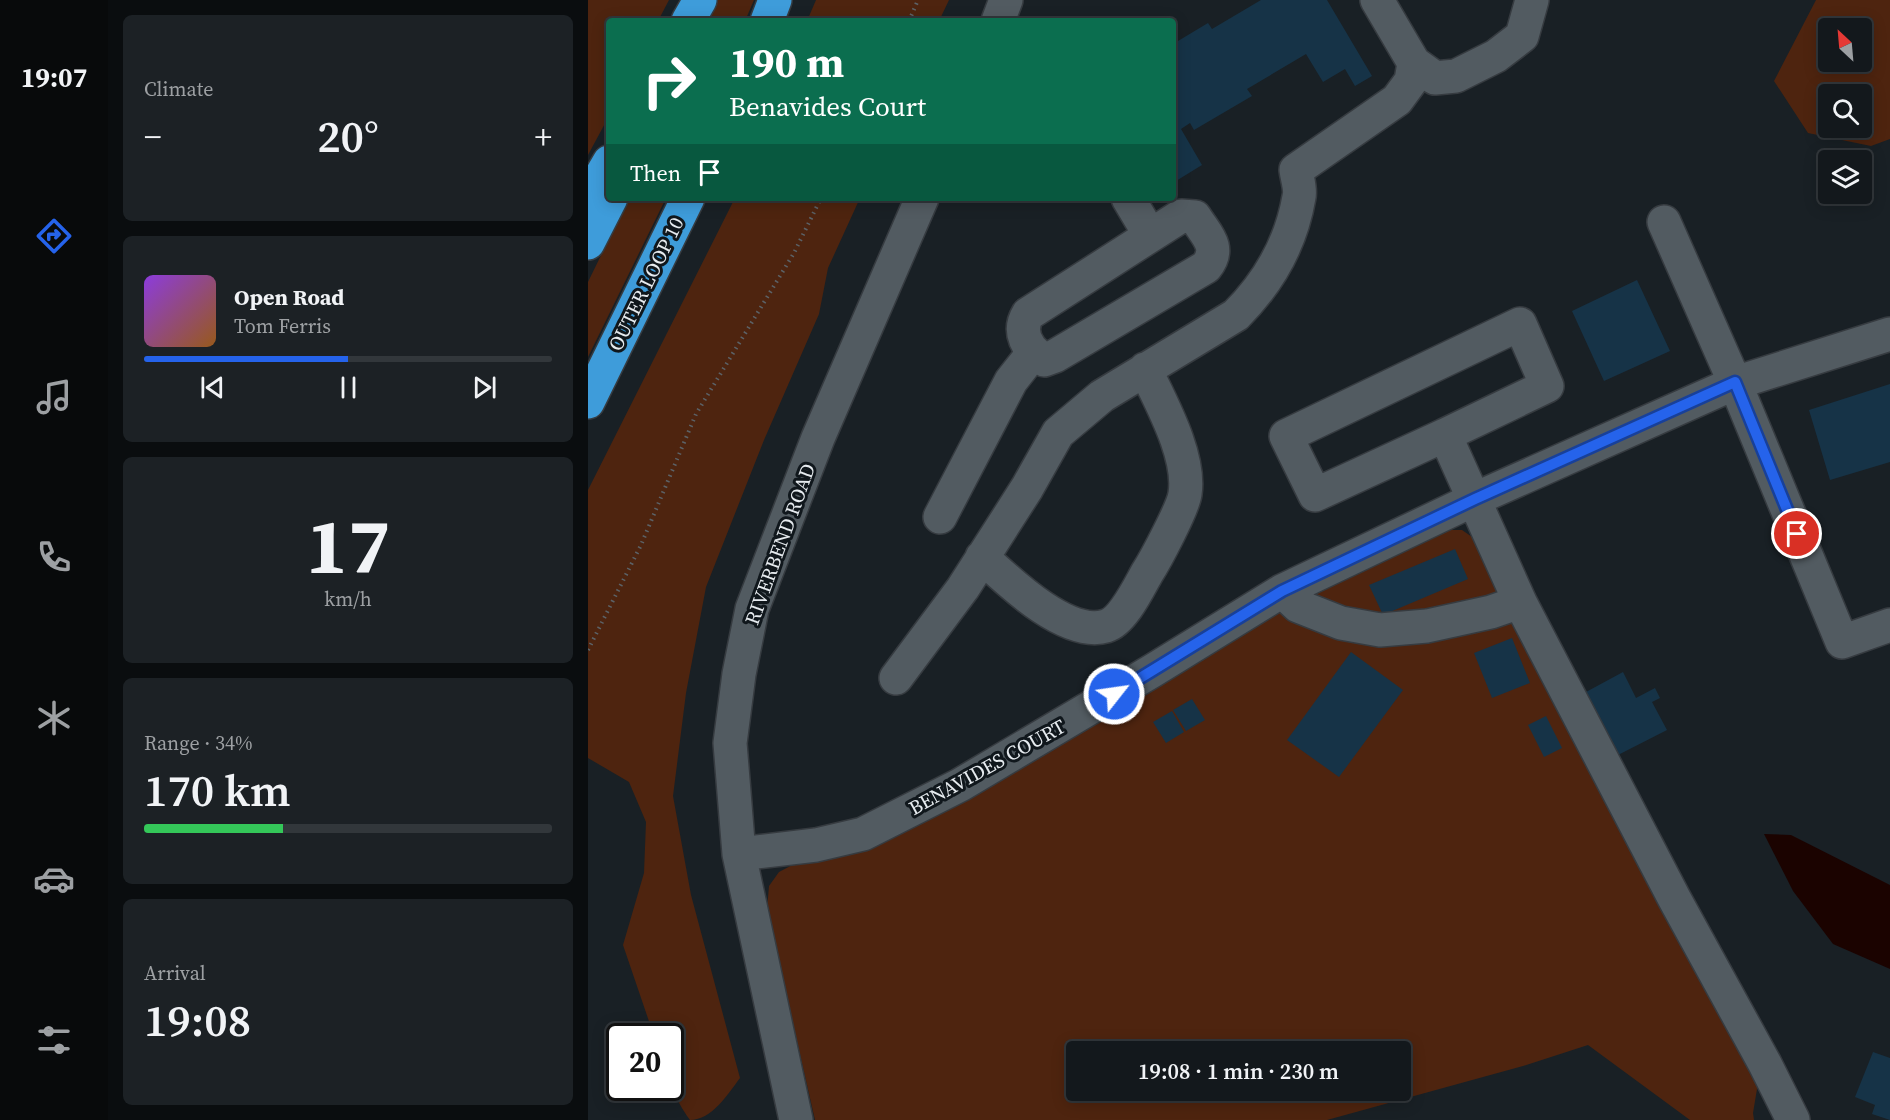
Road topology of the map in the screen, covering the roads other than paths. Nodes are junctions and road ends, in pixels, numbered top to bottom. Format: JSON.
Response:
{"nodes":[{"id":1,"x":700,"y":0,"type":"edge"},
{"id":2,"x":775,"y":0,"type":"edge"},
{"id":3,"x":1006,"y":0,"type":"edge"},
{"id":4,"x":1377,"y":0,"type":"edge"},
{"id":5,"x":1532,"y":0,"type":"edge"},
{"id":6,"x":691,"y":18,"type":"edge"},
{"id":7,"x":768,"y":18,"type":"edge"},
{"id":8,"x":999,"y":18,"type":"edge"},
{"id":9,"x":1414,"y":63,"type":"junction"},
{"id":10,"x":606,"y":167,"type":"edge"},
{"id":11,"x":588,"y":198,"type":"edge"},
{"id":12,"x":609,"y":201,"type":"edge"},
{"id":13,"x":687,"y":201,"type":"edge"},
{"id":14,"x":921,"y":201,"type":"edge"},
{"id":15,"x":1130,"y":201,"type":"edge"},
{"id":16,"x":1665,"y":222,"type":"dead end"},
{"id":17,"x":1150,"y":235,"type":"junction"},
{"id":18,"x":588,"y":243,"type":"edge"},
{"id":19,"x":1890,"y":334,"type":"edge"},
{"id":20,"x":1033,"y":353,"type":"junction"},
{"id":21,"x":1145,"y":369,"type":"junction"},
{"id":22,"x":1735,"y":382,"type":"junction"},
{"id":23,"x":588,"y":402,"type":"edge"},
{"id":24,"x":1445,"y":435,"type":"junction"},
{"id":25,"x":1475,"y":499,"type":"junction"},
{"id":26,"x":940,"y":517,"type":"dead end"},
{"id":27,"x":982,"y":557,"type":"junction"},
{"id":28,"x":1282,"y":591,"type":"junction"},
{"id":29,"x":1520,"y":602,"type":"junction"},
{"id":30,"x":1890,"y":625,"type":"edge"},
{"id":31,"x":896,"y":678,"type":"dead end"},
{"id":32,"x":739,"y":854,"type":"junction"},
{"id":33,"x":796,"y":1120,"type":"edge"},
{"id":34,"x":1793,"y":1120,"type":"edge"}],
"edges":[{"from":1,"to":6,"type":"highway"},
{"from":2,"to":7,"type":"highway"},
{"from":3,"to":8,"type":"street"},
{"from":4,"to":9,"type":"street"},
{"from":5,"to":9,"type":"street"},
{"from":9,"to":21,"type":"street"},
{"from":10,"to":11,"type":"highway"},
{"from":12,"to":18,"type":"highway"},
{"from":13,"to":23,"type":"highway","name":"OUTER LOOP 10"},
{"from":14,"to":32,"type":"street","name":"RIVERBEND ROAD"},
{"from":15,"to":17,"type":"street"},
{"from":16,"to":22,"type":"street"},
{"from":17,"to":20,"type":"street"},
{"from":17,"to":20,"type":"street"},
{"from":19,"to":22,"type":"street","name":"BENAVIDES COURT"},
{"from":20,"to":26,"type":"street"},
{"from":21,"to":27,"type":"street"},
{"from":21,"to":27,"type":"street"},
{"from":22,"to":25,"type":"street","name":"BENAVIDES COURT"},
{"from":22,"to":30,"type":"street"},
{"from":24,"to":24,"type":"street"},
{"from":24,"to":25,"type":"street"},
{"from":25,"to":28,"type":"street","name":"BENAVIDES COURT"},
{"from":25,"to":29,"type":"street"},
{"from":27,"to":31,"type":"street"},
{"from":28,"to":29,"type":"street"},
{"from":28,"to":32,"type":"street","name":"BENAVIDES COURT"},
{"from":29,"to":34,"type":"street"},
{"from":32,"to":33,"type":"street","name":"RIVERBEND ROAD"}]}
